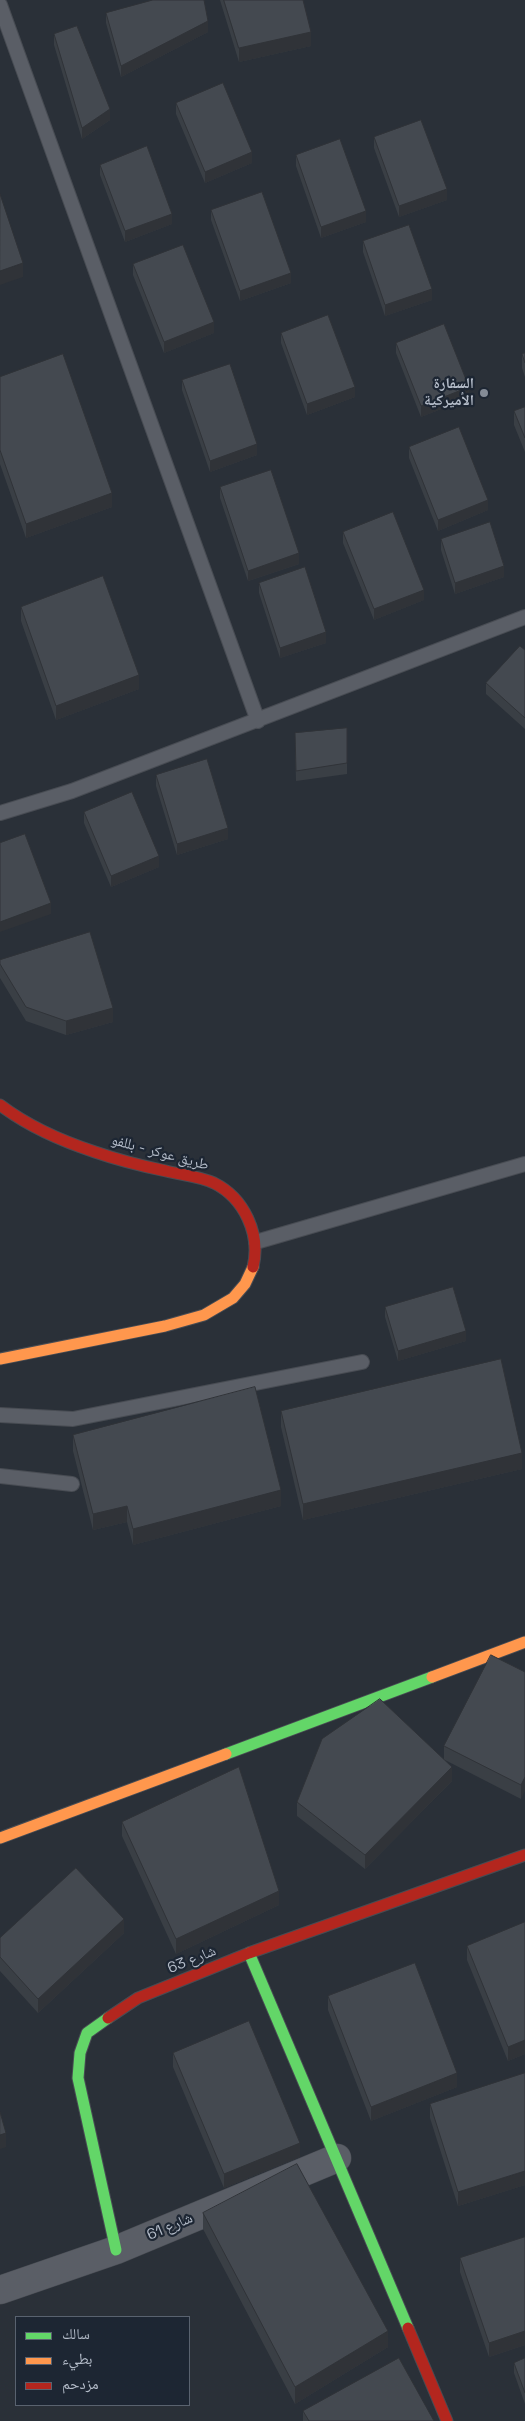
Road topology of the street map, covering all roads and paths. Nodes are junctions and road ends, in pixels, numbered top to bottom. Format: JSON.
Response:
{"nodes":[{"id":1,"x":0,"y":5,"type":"edge"},
{"id":2,"x":525,"y":617,"type":"edge"},
{"id":3,"x":258,"y":721,"type":"junction"},
{"id":4,"x":0,"y":813,"type":"edge"},
{"id":5,"x":0,"y":1105,"type":"edge"},
{"id":6,"x":525,"y":1164,"type":"edge"},
{"id":7,"x":256,"y":1242,"type":"junction"},
{"id":8,"x":0,"y":1359,"type":"edge"},
{"id":9,"x":362,"y":1362,"type":"dead end"},
{"id":10,"x":0,"y":1414,"type":"edge"},
{"id":11,"x":0,"y":1476,"type":"edge"},
{"id":12,"x":72,"y":1484,"type":"dead end"},
{"id":13,"x":525,"y":1642,"type":"edge"},
{"id":14,"x":0,"y":1838,"type":"edge"},
{"id":15,"x":525,"y":1855,"type":"edge"},
{"id":16,"x":249,"y":1953,"type":"junction"},
{"id":17,"x":336,"y":2158,"type":"junction"},
{"id":18,"x":116,"y":2250,"type":"junction"},
{"id":19,"x":0,"y":2290,"type":"edge"},
{"id":20,"x":446,"y":2421,"type":"edge"}],
"edges":[{"from":1,"to":3,"type":"lane"},
{"from":2,"to":3,"type":"lane"},
{"from":3,"to":4,"type":"lane"},
{"from":5,"to":7,"type":"street","name":"طريق عوكر - بللفو"},
{"from":6,"to":7,"type":"lane"},
{"from":7,"to":8,"type":"street","name":"طريق عوكر - بللفو"},
{"from":9,"to":10,"type":"lane"},
{"from":11,"to":12,"type":"lane"},
{"from":13,"to":14,"type":"street"},
{"from":15,"to":16,"type":"street","name":"شارع 63"},
{"from":16,"to":17,"type":"street"},
{"from":16,"to":18,"type":"street","name":"شارع 63"},
{"from":17,"to":18,"type":"street","name":"شارع 61"},
{"from":17,"to":20,"type":"street"},
{"from":18,"to":19,"type":"street","name":"شارع 61"}]}
